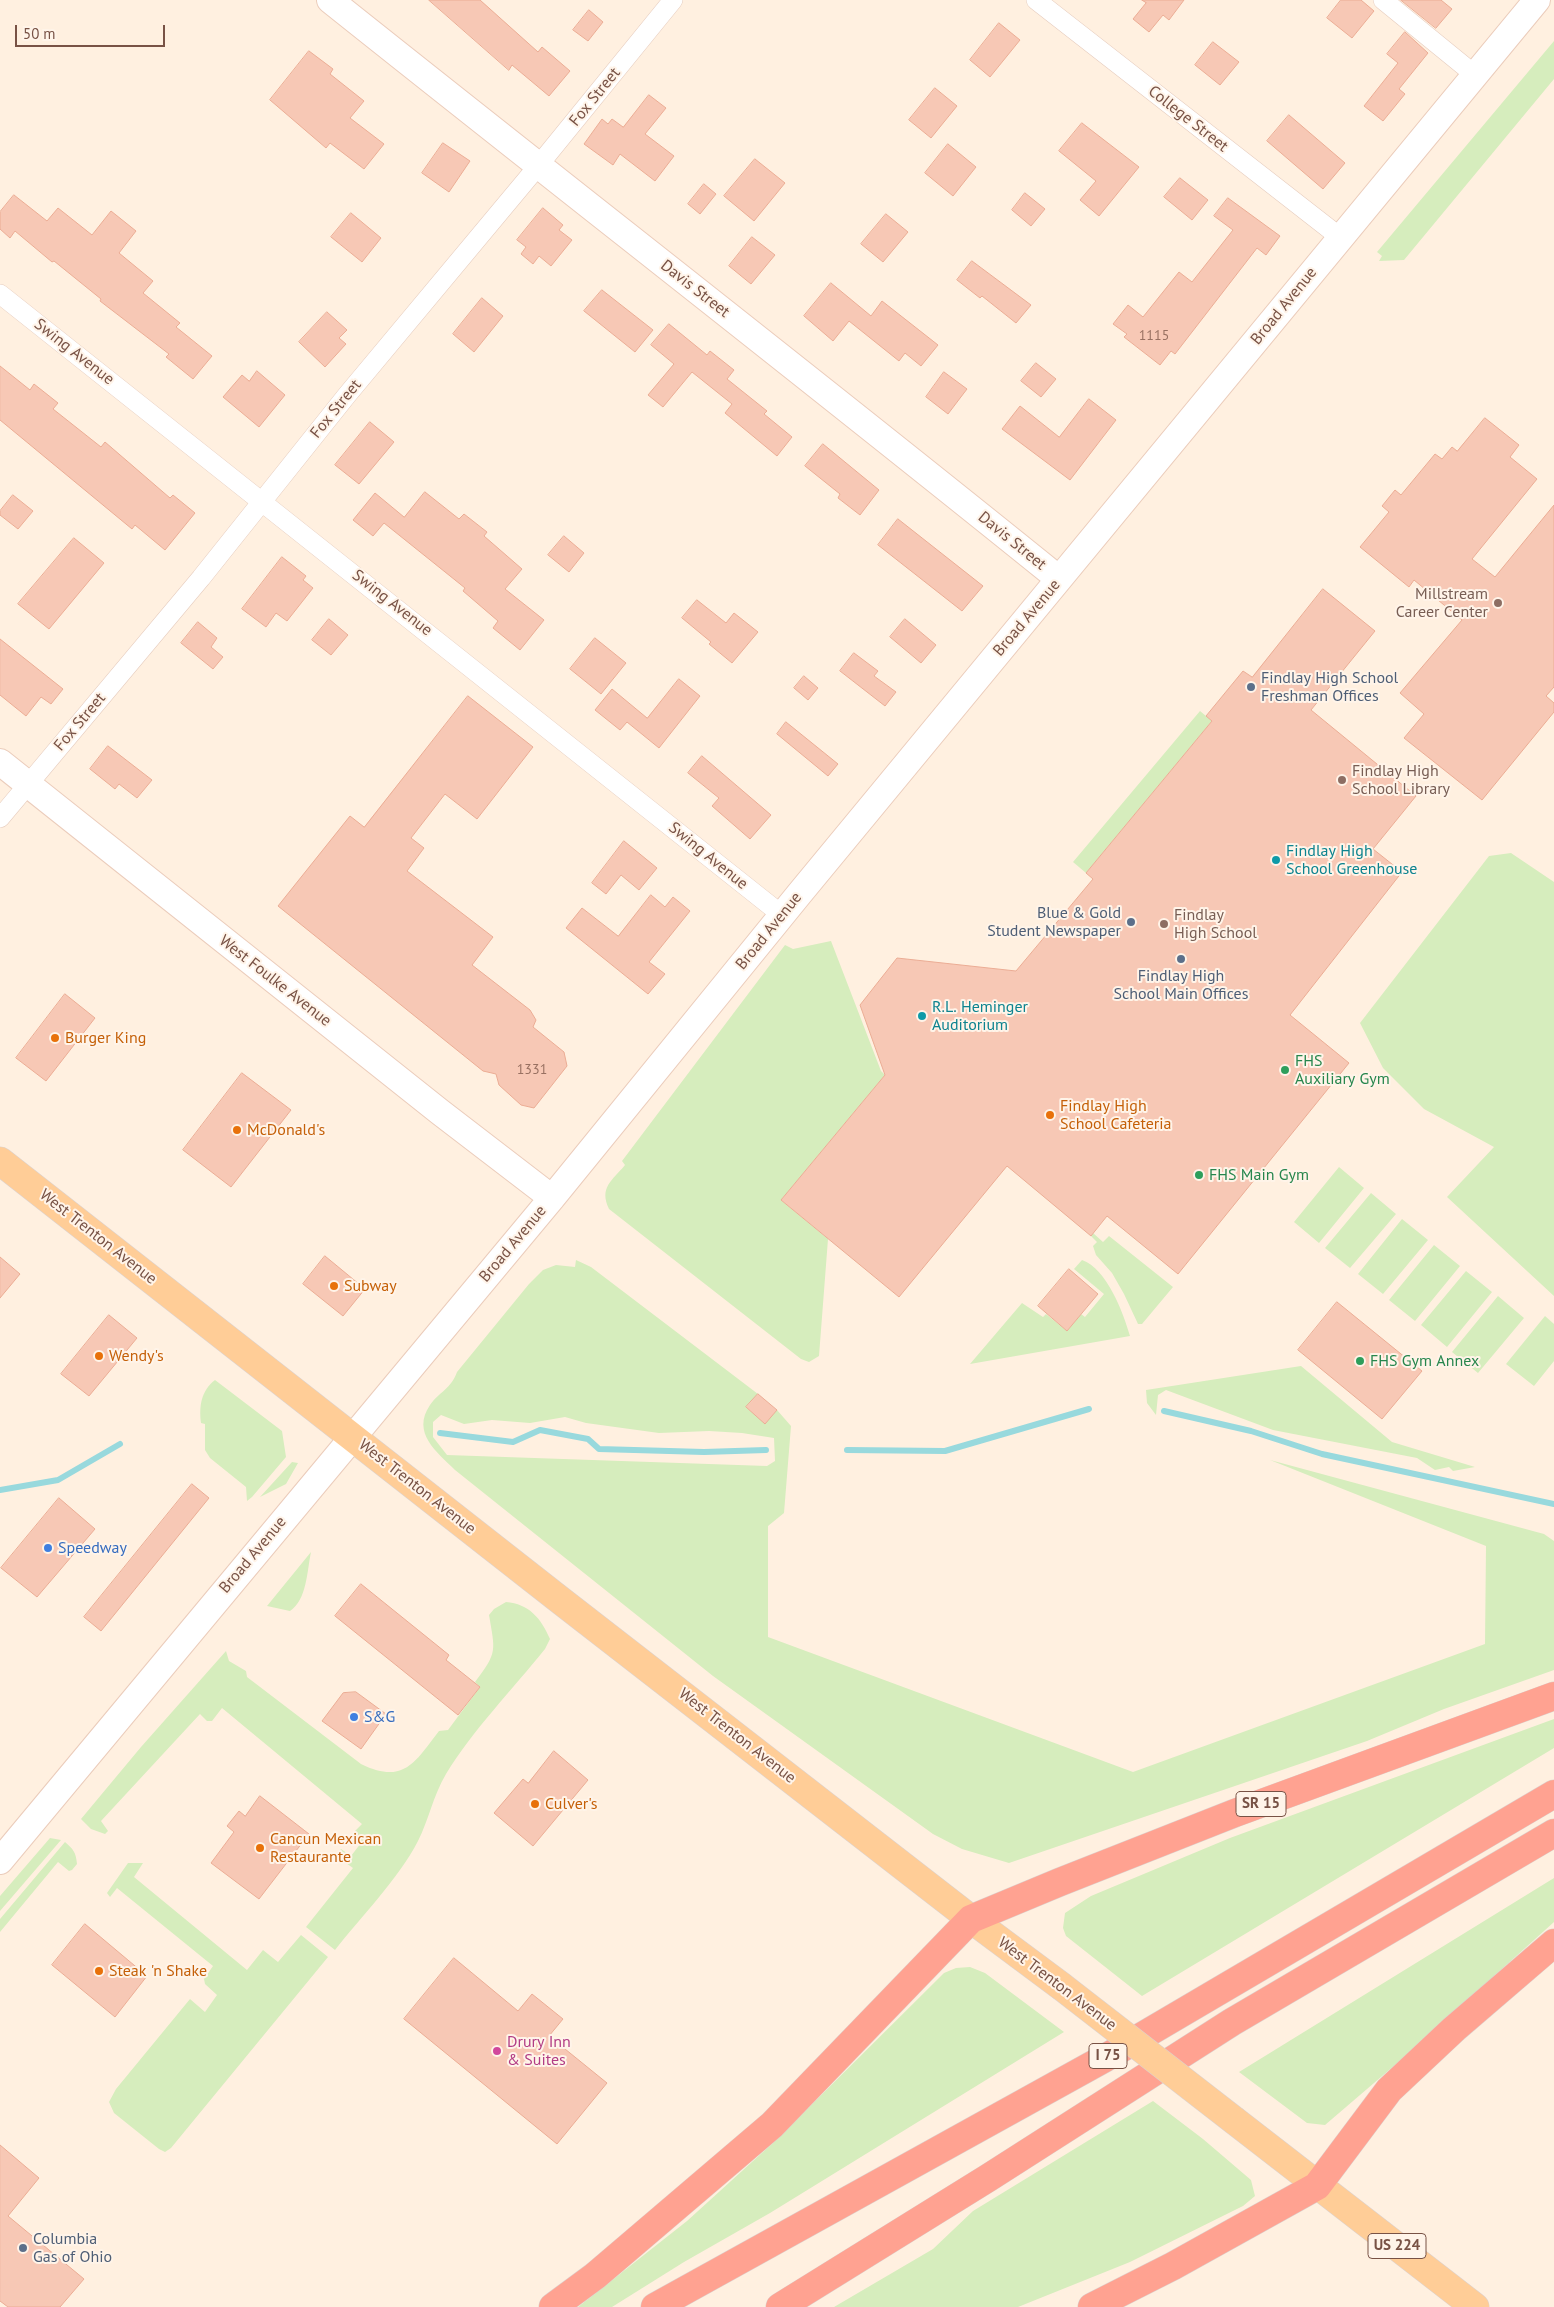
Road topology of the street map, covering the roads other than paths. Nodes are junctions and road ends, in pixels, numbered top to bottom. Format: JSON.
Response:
{"nodes":[{"id":1,"x":330,"y":0,"type":"edge"},
{"id":2,"x":673,"y":0,"type":"edge"},
{"id":3,"x":1036,"y":0,"type":"edge"},
{"id":4,"x":1383,"y":0,"type":"edge"},
{"id":5,"x":1537,"y":0,"type":"edge"},
{"id":6,"x":1475,"y":75,"type":"junction"},
{"id":7,"x":538,"y":166,"type":"junction"},
{"id":8,"x":1341,"y":238,"type":"junction"},
{"id":9,"x":0,"y":294,"type":"edge"},
{"id":10,"x":263,"y":501,"type":"junction"},
{"id":11,"x":1059,"y":579,"type":"junction"},
{"id":12,"x":0,"y":762,"type":"edge"},
{"id":13,"x":28,"y":784,"type":"junction"},
{"id":14,"x":0,"y":818,"type":"edge"},
{"id":15,"x":782,"y":915,"type":"junction"},
{"id":16,"x":0,"y":1162,"type":"edge"},
{"id":17,"x":552,"y":1198,"type":"junction"},
{"id":18,"x":352,"y":1436,"type":"junction"},
{"id":19,"x":1554,"y":1696,"type":"edge"},
{"id":20,"x":1554,"y":1794,"type":"edge"},
{"id":21,"x":1554,"y":1833,"type":"edge"},
{"id":22,"x":0,"y":1860,"type":"edge"},
{"id":23,"x":971,"y":1919,"type":"junction"},
{"id":24,"x":1554,"y":1943,"type":"edge"},
{"id":25,"x":1317,"y":2186,"type":"junction"},
{"id":26,"x":553,"y":2307,"type":"edge"},
{"id":27,"x":655,"y":2307,"type":"edge"},
{"id":28,"x":780,"y":2307,"type":"edge"},
{"id":29,"x":1092,"y":2307,"type":"edge"},
{"id":30,"x":1475,"y":2307,"type":"edge"}],
"edges":[{"from":1,"to":7,"type":"main road","name":"Davis Street"},
{"from":2,"to":7,"type":"street","name":"Fox Street"},
{"from":3,"to":8,"type":"street","name":"College Street"},
{"from":4,"to":6,"type":"street"},
{"from":5,"to":6,"type":"main road","name":"Broad Avenue"},
{"from":6,"to":8,"type":"main road","name":"Broad Avenue"},
{"from":7,"to":10,"type":"street","name":"Fox Street"},
{"from":7,"to":11,"type":"main road","name":"Davis Street"},
{"from":8,"to":11,"type":"main road","name":"Broad Avenue"},
{"from":9,"to":10,"type":"street","name":"Swing Avenue"},
{"from":10,"to":13,"type":"street","name":"Fox Street"},
{"from":10,"to":15,"type":"street","name":"Swing Avenue"},
{"from":11,"to":15,"type":"main road","name":"Broad Avenue"},
{"from":12,"to":13,"type":"main road","name":"West Foulke Avenue"},
{"from":13,"to":14,"type":"street","name":"Fox Street"},
{"from":13,"to":17,"type":"main road","name":"West Foulke Avenue"},
{"from":15,"to":17,"type":"main road","name":"Broad Avenue"},
{"from":16,"to":18,"type":"main road","name":"West Trenton Avenue"},
{"from":17,"to":18,"type":"main road","name":"Broad Avenue"},
{"from":18,"to":22,"type":"main road","name":"Broad Avenue"},
{"from":18,"to":23,"type":"main road","name":"West Trenton Avenue"},
{"from":19,"to":23,"type":"highway","number":"SR 15"},
{"from":20,"to":27,"type":"highway","number":"I 75"},
{"from":21,"to":28,"type":"highway","number":"I 75"},
{"from":23,"to":25,"type":"main road","name":"West Trenton Avenue","bridge":true},
{"from":23,"to":26,"type":"highway"},
{"from":24,"to":25,"type":"highway"},
{"from":25,"to":29,"type":"highway"},
{"from":25,"to":30,"type":"main road","name":"West Trenton Avenue","number":"US 224"}]}
